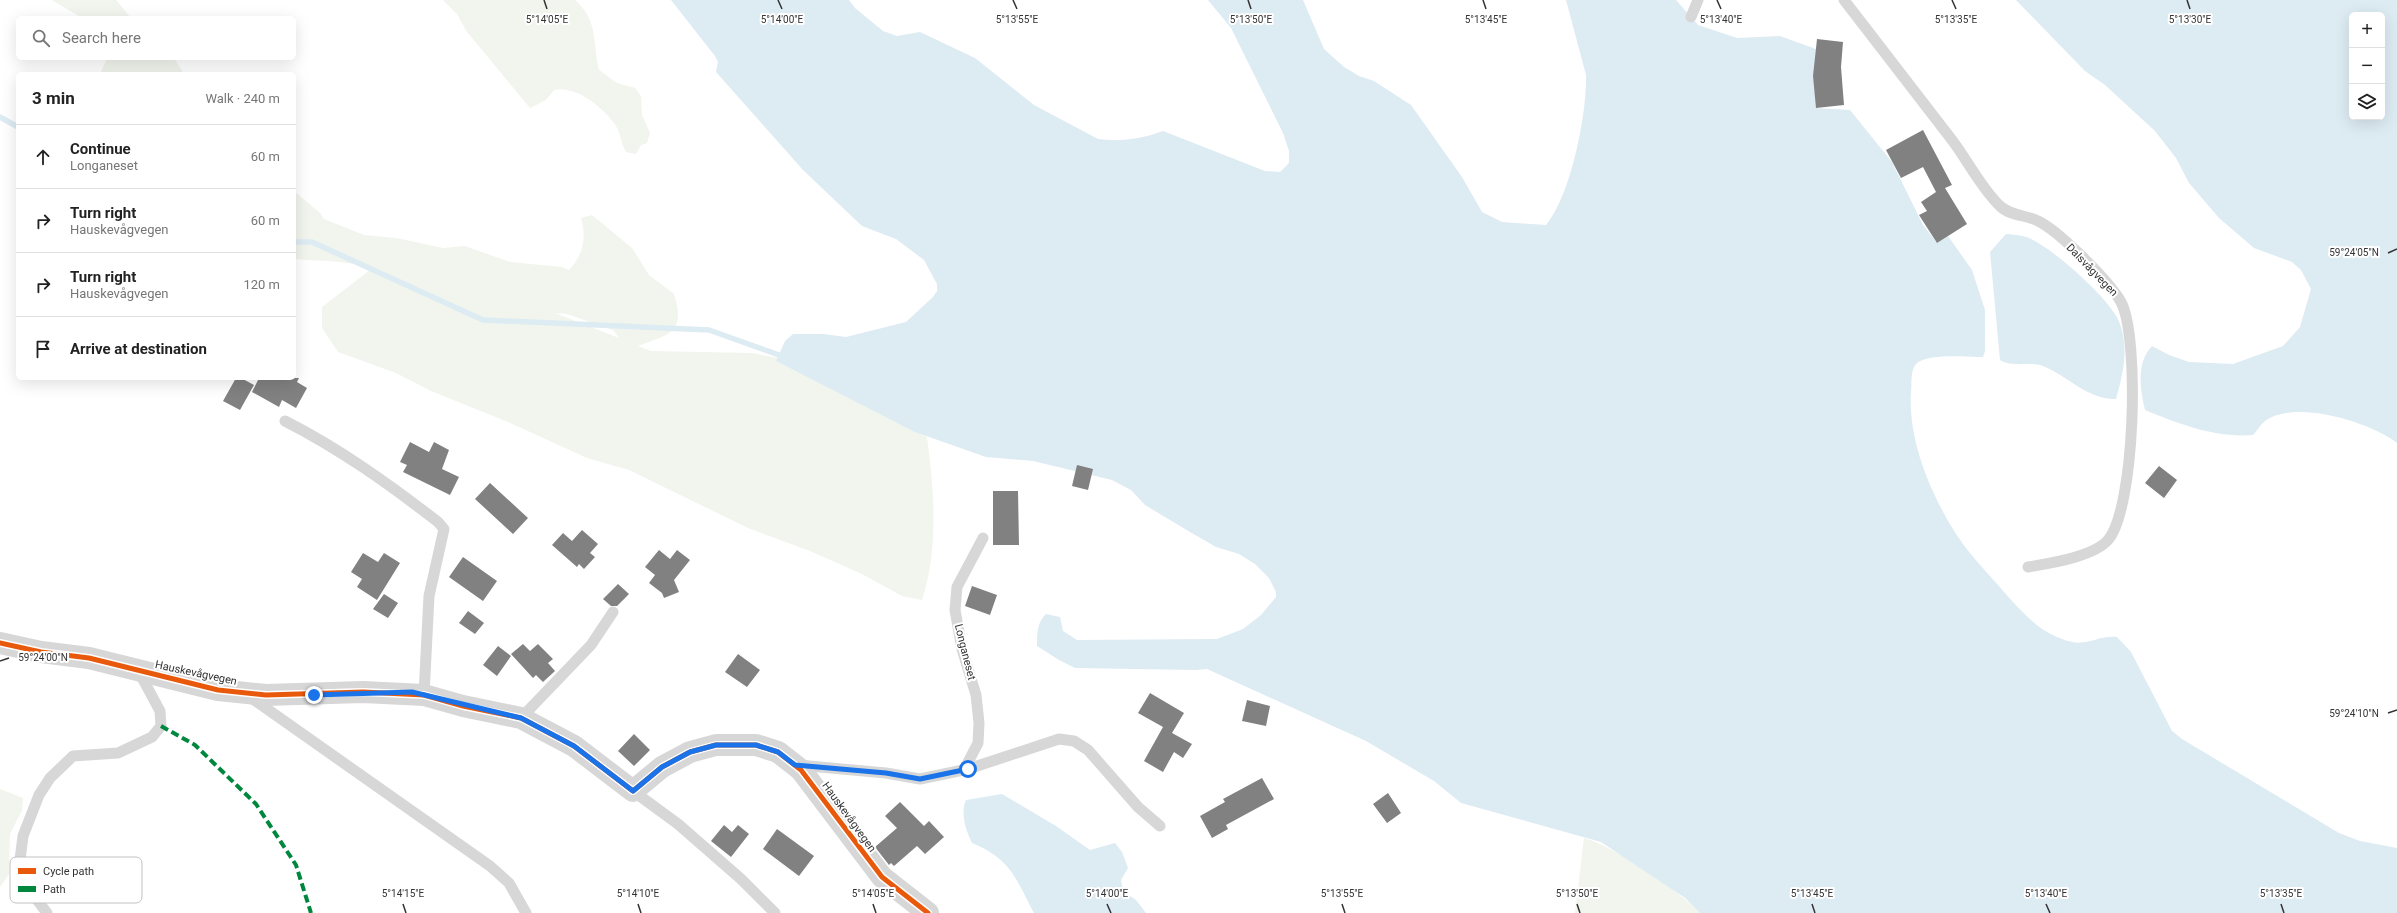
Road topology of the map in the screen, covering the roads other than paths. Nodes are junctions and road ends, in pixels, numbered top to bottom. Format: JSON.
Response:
{"nodes":[{"id":1,"x":1698,"y":0,"type":"edge"},
{"id":2,"x":1844,"y":0,"type":"edge"},
{"id":3,"x":1691,"y":17,"type":"dead end"},
{"id":4,"x":285,"y":421,"type":"dead end"},
{"id":5,"x":982,"y":538,"type":"dead end"},
{"id":6,"x":2028,"y":567,"type":"dead end"},
{"id":7,"x":613,"y":612,"type":"dead end"},
{"id":8,"x":0,"y":643,"type":"edge"},
{"id":9,"x":137,"y":669,"type":"junction"},
{"id":10,"x":243,"y":692,"type":"junction"},
{"id":11,"x":424,"y":695,"type":"junction"},
{"id":12,"x":521,"y":718,"type":"junction"},
{"id":13,"x":795,"y":765,"type":"junction"},
{"id":14,"x":964,"y":770,"type":"junction"},
{"id":15,"x":633,"y":791,"type":"junction"},
{"id":16,"x":1160,"y":826,"type":"dead end"},
{"id":17,"x":20,"y":857,"type":"edge"},
{"id":18,"x":39,"y":903,"type":"edge"},
{"id":19,"x":521,"y":910,"type":"edge"},
{"id":20,"x":47,"y":913,"type":"edge"},
{"id":21,"x":775,"y":913,"type":"edge"},
{"id":22,"x":928,"y":913,"type":"edge"}],
"edges":[{"from":1,"to":3,"type":"lane"},
{"from":2,"to":6,"type":"lane","name":"Dalsvågvegen"},
{"from":4,"to":11,"type":"lane"},
{"from":5,"to":14,"type":"lane","name":"Longaneset"},
{"from":7,"to":12,"type":"lane"},
{"from":8,"to":9,"type":"street","name":"Hauskevågvegen"},
{"from":9,"to":10,"type":"street","name":"Hauskevågvegen"},
{"from":9,"to":17,"type":"lane","name":"Hauskevågvegen"},
{"from":10,"to":11,"type":"street","name":"Hauskevågvegen"},
{"from":10,"to":19,"type":"lane"},
{"from":11,"to":12,"type":"street","name":"Hauskevågvegen"},
{"from":12,"to":15,"type":"street","name":"Hauskevågvegen"},
{"from":13,"to":14,"type":"lane"},
{"from":13,"to":15,"type":"street","name":"Hauskevågvegen"},
{"from":13,"to":22,"type":"street","name":"Hauskevågvegen"},
{"from":14,"to":16,"type":"lane"},
{"from":15,"to":21,"type":"lane","name":"Hauskevågvegen"},
{"from":18,"to":20,"type":"lane","name":"Hauskevågvegen"}]}
